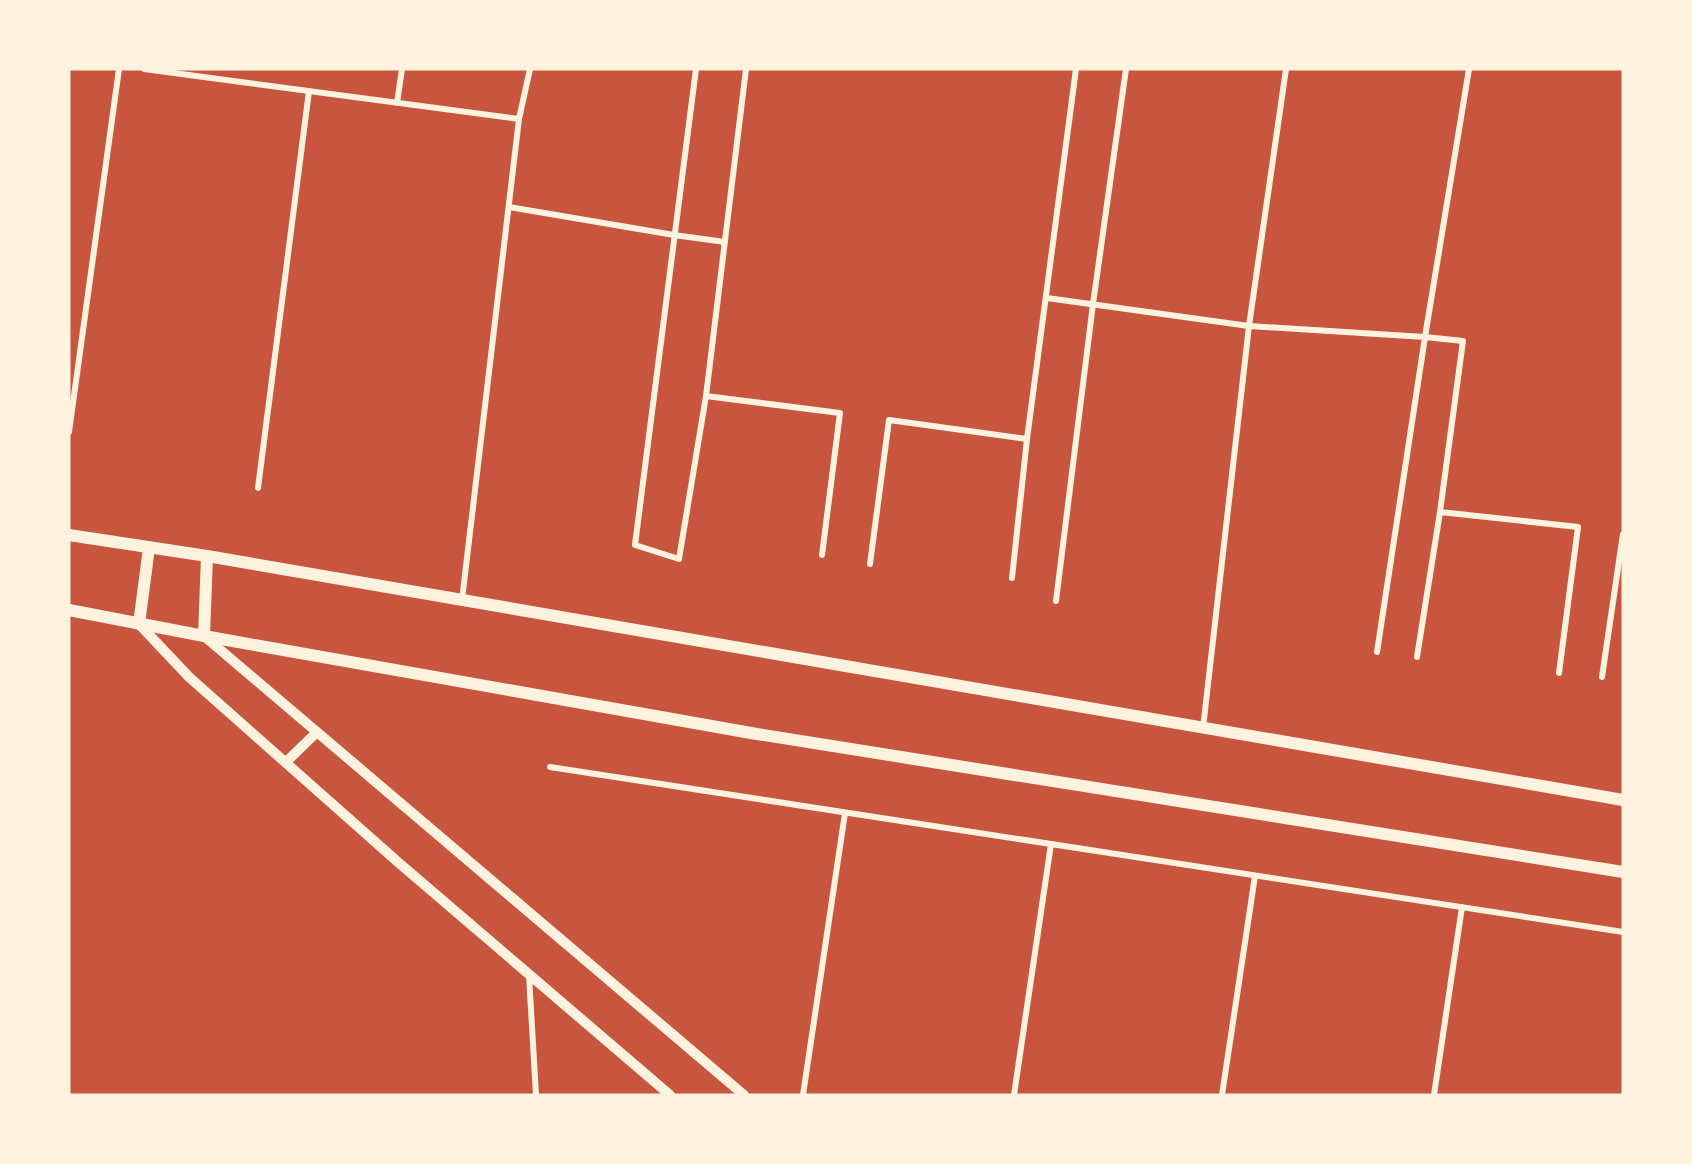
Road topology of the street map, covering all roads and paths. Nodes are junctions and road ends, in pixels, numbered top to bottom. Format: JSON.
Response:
{"nodes":[{"id":1,"x":119,"y":69,"type":"edge"},
{"id":2,"x":144,"y":69,"type":"edge"},
{"id":3,"x":402,"y":69,"type":"edge"},
{"id":4,"x":530,"y":69,"type":"edge"},
{"id":5,"x":696,"y":69,"type":"edge"},
{"id":6,"x":746,"y":69,"type":"edge"},
{"id":7,"x":1076,"y":69,"type":"edge"},
{"id":8,"x":1126,"y":69,"type":"edge"},
{"id":9,"x":1286,"y":69,"type":"edge"},
{"id":10,"x":1469,"y":69,"type":"edge"},
{"id":11,"x":202,"y":73,"type":"edge"},
{"id":12,"x":309,"y":91,"type":"junction"},
{"id":13,"x":397,"y":103,"type":"junction"},
{"id":14,"x":519,"y":119,"type":"junction"},
{"id":15,"x":508,"y":207,"type":"junction"},
{"id":16,"x":674,"y":235,"type":"junction"},
{"id":17,"x":726,"y":242,"type":"junction"},
{"id":18,"x":1047,"y":298,"type":"junction"},
{"id":19,"x":1093,"y":304,"type":"junction"},
{"id":20,"x":1249,"y":326,"type":"junction"},
{"id":21,"x":1425,"y":337,"type":"junction"},
{"id":22,"x":706,"y":396,"type":"junction"},
{"id":23,"x":69,"y":432,"type":"edge"},
{"id":24,"x":1027,"y":439,"type":"junction"},
{"id":25,"x":258,"y":488,"type":"dead end"},
{"id":26,"x":1440,"y":512,"type":"junction"},
{"id":27,"x":1623,"y":534,"type":"edge"},
{"id":28,"x":69,"y":535,"type":"edge"},
{"id":29,"x":149,"y":548,"type":"junction"},
{"id":30,"x":822,"y":555,"type":"dead end"},
{"id":31,"x":207,"y":556,"type":"junction"},
{"id":32,"x":870,"y":564,"type":"dead end"},
{"id":33,"x":1012,"y":578,"type":"dead end"},
{"id":34,"x":462,"y":600,"type":"junction"},
{"id":35,"x":1056,"y":600,"type":"dead end"},
{"id":36,"x":69,"y":610,"type":"edge"},
{"id":37,"x":139,"y":624,"type":"junction"},
{"id":38,"x":204,"y":636,"type":"junction"},
{"id":39,"x":1377,"y":652,"type":"dead end"},
{"id":40,"x":1417,"y":657,"type":"dead end"},
{"id":41,"x":1559,"y":673,"type":"dead end"},
{"id":42,"x":1602,"y":677,"type":"dead end"},
{"id":43,"x":1202,"y":728,"type":"junction"},
{"id":44,"x":317,"y":732,"type":"junction"},
{"id":45,"x":286,"y":762,"type":"junction"},
{"id":46,"x":550,"y":767,"type":"dead end"},
{"id":47,"x":1623,"y":800,"type":"edge"},
{"id":48,"x":846,"y":813,"type":"junction"},
{"id":49,"x":1051,"y":844,"type":"junction"},
{"id":50,"x":1623,"y":872,"type":"edge"},
{"id":51,"x":1255,"y":876,"type":"junction"},
{"id":52,"x":1462,"y":907,"type":"junction"},
{"id":53,"x":1623,"y":932,"type":"edge"},
{"id":54,"x":529,"y":974,"type":"junction"},
{"id":55,"x":536,"y":1095,"type":"edge"},
{"id":56,"x":670,"y":1095,"type":"edge"},
{"id":57,"x":744,"y":1095,"type":"edge"},
{"id":58,"x":803,"y":1095,"type":"edge"},
{"id":59,"x":1014,"y":1095,"type":"edge"},
{"id":60,"x":1222,"y":1095,"type":"edge"},
{"id":61,"x":1434,"y":1095,"type":"edge"}],
"edges":[{"from":1,"to":23,"type":"street"},
{"from":2,"to":11,"type":"street"},
{"from":3,"to":13,"type":"street"},
{"from":4,"to":14,"type":"street"},
{"from":5,"to":16,"type":"street"},
{"from":6,"to":17,"type":"street"},
{"from":7,"to":18,"type":"street"},
{"from":8,"to":19,"type":"street"},
{"from":9,"to":20,"type":"street"},
{"from":10,"to":21,"type":"street"},
{"from":11,"to":12,"type":"street"},
{"from":12,"to":13,"type":"street"},
{"from":12,"to":25,"type":"street"},
{"from":13,"to":14,"type":"street"},
{"from":14,"to":15,"type":"street"},
{"from":15,"to":16,"type":"street"},
{"from":15,"to":34,"type":"street"},
{"from":16,"to":17,"type":"street"},
{"from":16,"to":22,"type":"street"},
{"from":17,"to":22,"type":"street"},
{"from":18,"to":19,"type":"street"},
{"from":18,"to":24,"type":"street"},
{"from":19,"to":20,"type":"street"},
{"from":19,"to":35,"type":"street"},
{"from":20,"to":21,"type":"street"},
{"from":20,"to":43,"type":"street"},
{"from":21,"to":26,"type":"street"},
{"from":21,"to":39,"type":"street"},
{"from":22,"to":30,"type":"street"},
{"from":24,"to":32,"type":"street"},
{"from":24,"to":33,"type":"street"},
{"from":26,"to":40,"type":"street"},
{"from":26,"to":41,"type":"street"},
{"from":27,"to":42,"type":"street"},
{"from":28,"to":29,"type":"main road"},
{"from":29,"to":31,"type":"main road"},
{"from":29,"to":37,"type":"main road"},
{"from":31,"to":34,"type":"main road"},
{"from":31,"to":38,"type":"main road"},
{"from":34,"to":43,"type":"main road"},
{"from":36,"to":37,"type":"main road"},
{"from":37,"to":38,"type":"main road"},
{"from":37,"to":45,"type":"street"},
{"from":38,"to":44,"type":"street"},
{"from":38,"to":50,"type":"main road"},
{"from":43,"to":47,"type":"main road"},
{"from":44,"to":45,"type":"street"},
{"from":44,"to":57,"type":"street"},
{"from":45,"to":54,"type":"street"},
{"from":46,"to":48,"type":"street"},
{"from":48,"to":49,"type":"street"},
{"from":48,"to":58,"type":"street"},
{"from":49,"to":51,"type":"street"},
{"from":49,"to":59,"type":"street"},
{"from":51,"to":52,"type":"street"},
{"from":51,"to":60,"type":"street"},
{"from":52,"to":53,"type":"street"},
{"from":52,"to":61,"type":"street"},
{"from":54,"to":55,"type":"street"},
{"from":54,"to":56,"type":"street"}]}
